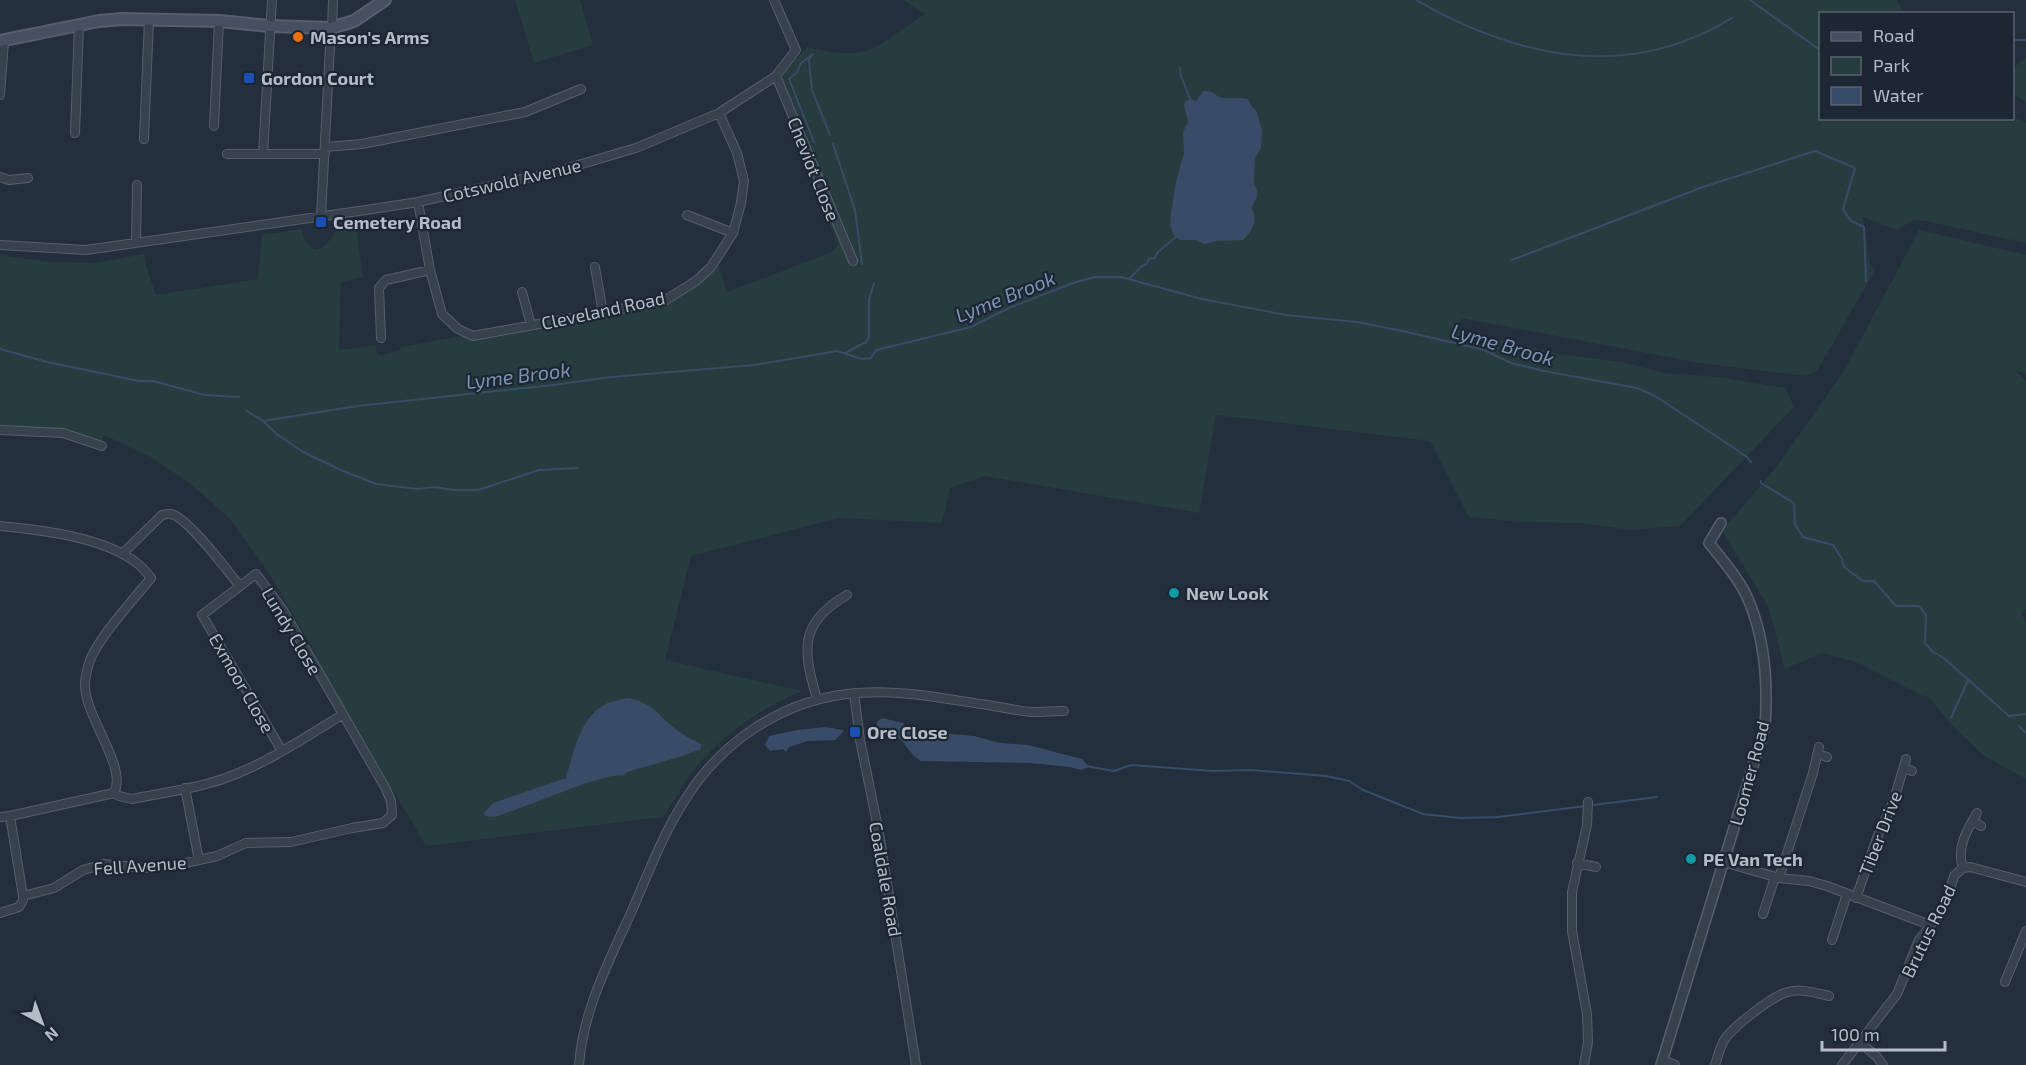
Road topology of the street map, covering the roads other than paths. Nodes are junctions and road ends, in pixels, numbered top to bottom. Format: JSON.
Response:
{"nodes":[{"id":1,"x":272,"y":0,"type":"edge"},
{"id":2,"x":333,"y":0,"type":"edge"},
{"id":3,"x":385,"y":0,"type":"edge"},
{"id":4,"x":774,"y":0,"type":"edge"},
{"id":5,"x":149,"y":19,"type":"junction"},
{"id":6,"x":219,"y":21,"type":"junction"},
{"id":7,"x":79,"y":25,"type":"junction"},
{"id":8,"x":270,"y":26,"type":"junction"},
{"id":9,"x":331,"y":28,"type":"junction"},
{"id":10,"x":2,"y":41,"type":"edge"},
{"id":11,"x":776,"y":76,"type":"junction"},
{"id":12,"x":581,"y":89,"type":"dead end"},
{"id":13,"x":0,"y":95,"type":"edge"},
{"id":14,"x":718,"y":113,"type":"junction"},
{"id":15,"x":214,"y":126,"type":"dead end"},
{"id":16,"x":75,"y":133,"type":"dead end"},
{"id":17,"x":144,"y":139,"type":"dead end"},
{"id":18,"x":325,"y":151,"type":"junction"},
{"id":19,"x":227,"y":153,"type":"dead end"},
{"id":20,"x":263,"y":154,"type":"junction"},
{"id":21,"x":0,"y":177,"type":"edge"},
{"id":22,"x":28,"y":178,"type":"dead end"},
{"id":23,"x":137,"y":185,"type":"dead end"},
{"id":24,"x":418,"y":202,"type":"junction"},
{"id":25,"x":687,"y":215,"type":"dead end"},
{"id":26,"x":321,"y":216,"type":"junction"},
{"id":27,"x":733,"y":234,"type":"junction"},
{"id":28,"x":136,"y":243,"type":"junction"},
{"id":29,"x":0,"y":245,"type":"edge"},
{"id":30,"x":853,"y":261,"type":"dead end"},
{"id":31,"x":595,"y":267,"type":"dead end"},
{"id":32,"x":430,"y":270,"type":"junction"},
{"id":33,"x":522,"y":292,"type":"dead end"},
{"id":34,"x":603,"y":313,"type":"junction"},
{"id":35,"x":531,"y":325,"type":"junction"},
{"id":36,"x":381,"y":338,"type":"dead end"},
{"id":37,"x":0,"y":430,"type":"edge"},
{"id":38,"x":102,"y":446,"type":"dead end"},
{"id":39,"x":1721,"y":523,"type":"dead end"},
{"id":40,"x":0,"y":526,"type":"edge"},
{"id":41,"x":122,"y":554,"type":"junction"},
{"id":42,"x":240,"y":586,"type":"junction"},
{"id":43,"x":847,"y":595,"type":"dead end"},
{"id":44,"x":202,"y":615,"type":"joint"},
{"id":45,"x":854,"y":693,"type":"junction"},
{"id":46,"x":817,"y":699,"type":"junction"},
{"id":47,"x":1064,"y":711,"type":"dead end"},
{"id":48,"x":342,"y":715,"type":"junction"},
{"id":49,"x":282,"y":751,"type":"junction"},
{"id":50,"x":1827,"y":757,"type":"dead end"},
{"id":51,"x":1906,"y":759,"type":"dead end"},
{"id":52,"x":1904,"y":768,"type":"junction"},
{"id":53,"x":1912,"y":771,"type":"dead end"},
{"id":54,"x":185,"y":788,"type":"junction"},
{"id":55,"x":114,"y":794,"type":"junction"},
{"id":56,"x":1588,"y":802,"type":"dead end"},
{"id":57,"x":10,"y":816,"type":"junction"},
{"id":58,"x":0,"y":817,"type":"edge"},
{"id":59,"x":1981,"y":826,"type":"dead end"},
{"id":60,"x":199,"y":860,"type":"junction"},
{"id":61,"x":1723,"y":862,"type":"junction"},
{"id":62,"x":1577,"y":863,"type":"junction"},
{"id":63,"x":1596,"y":867,"type":"dead end"},
{"id":64,"x":1963,"y":867,"type":"junction"},
{"id":65,"x":1777,"y":878,"type":"junction"},
{"id":66,"x":2026,"y":882,"type":"edge"},
{"id":67,"x":1848,"y":894,"type":"junction"},
{"id":68,"x":23,"y":896,"type":"junction"},
{"id":69,"x":1856,"y":898,"type":"junction"},
{"id":70,"x":0,"y":913,"type":"edge"},
{"id":71,"x":1763,"y":914,"type":"dead end"},
{"id":72,"x":1930,"y":926,"type":"junction"},
{"id":73,"x":2026,"y":931,"type":"edge"},
{"id":74,"x":1832,"y":940,"type":"dead end"},
{"id":75,"x":2005,"y":982,"type":"dead end"},
{"id":76,"x":1829,"y":996,"type":"dead end"},
{"id":77,"x":1860,"y":1042,"type":"junction"},
{"id":78,"x":1661,"y":1063,"type":"edge"},
{"id":79,"x":579,"y":1065,"type":"edge"},
{"id":80,"x":916,"y":1065,"type":"edge"},
{"id":81,"x":1584,"y":1065,"type":"edge"},
{"id":82,"x":1675,"y":1065,"type":"edge"},
{"id":83,"x":1715,"y":1065,"type":"edge"},
{"id":84,"x":1842,"y":1065,"type":"edge"},
{"id":85,"x":1883,"y":1065,"type":"edge"}],
"edges":[{"from":1,"to":8,"type":"street"},
{"from":2,"to":9,"type":"street"},
{"from":3,"to":9,"type":"main road"},
{"from":4,"to":11,"type":"street","name":"Cotswold Avenue"},
{"from":5,"to":6,"type":"main road"},
{"from":5,"to":7,"type":"main road"},
{"from":5,"to":17,"type":"street"},
{"from":6,"to":8,"type":"main road"},
{"from":6,"to":15,"type":"street"},
{"from":7,"to":10,"type":"main road"},
{"from":7,"to":16,"type":"street"},
{"from":8,"to":9,"type":"main road"},
{"from":8,"to":20,"type":"street"},
{"from":9,"to":18,"type":"street"},
{"from":10,"to":13,"type":"street"},
{"from":11,"to":14,"type":"street","name":"Cotswold Avenue"},
{"from":11,"to":30,"type":"street","name":"Cheviot Close"},
{"from":12,"to":18,"type":"street"},
{"from":14,"to":24,"type":"street","name":"Cotswold Avenue"},
{"from":14,"to":27,"type":"street","name":"Cleveland Road"},
{"from":18,"to":20,"type":"street"},
{"from":18,"to":26,"type":"street"},
{"from":19,"to":20,"type":"street"},
{"from":21,"to":22,"type":"street"},
{"from":23,"to":28,"type":"street"},
{"from":24,"to":26,"type":"street","name":"Cotswold Avenue"},
{"from":24,"to":32,"type":"street","name":"Cleveland Road"},
{"from":25,"to":27,"type":"street"},
{"from":26,"to":28,"type":"street","name":"Cotswold Avenue"},
{"from":27,"to":34,"type":"street","name":"Cleveland Road"},
{"from":28,"to":29,"type":"street","name":"Cotswold Avenue"},
{"from":31,"to":34,"type":"street"},
{"from":32,"to":35,"type":"street","name":"Cleveland Road"},
{"from":32,"to":36,"type":"street"},
{"from":33,"to":35,"type":"street"},
{"from":34,"to":35,"type":"street","name":"Cleveland Road"},
{"from":37,"to":38,"type":"street"},
{"from":39,"to":61,"type":"street","name":"Loomer Road"},
{"from":40,"to":41,"type":"street"},
{"from":41,"to":42,"type":"street"},
{"from":41,"to":55,"type":"street"},
{"from":42,"to":44,"type":"street","name":"Lundy Close"},
{"from":42,"to":48,"type":"street","name":"Lundy Close"},
{"from":43,"to":46,"type":"street"},
{"from":44,"to":49,"type":"street","name":"Exmoor Close"},
{"from":45,"to":46,"type":"street"},
{"from":45,"to":47,"type":"street"},
{"from":45,"to":80,"type":"street","name":"Coaldale Road"},
{"from":46,"to":79,"type":"street"},
{"from":48,"to":49,"type":"street"},
{"from":48,"to":60,"type":"street"},
{"from":49,"to":54,"type":"street"},
{"from":50,"to":65,"type":"street"},
{"from":51,"to":52,"type":"street","name":"Tiber Drive"},
{"from":52,"to":53,"type":"street","name":"Tiber Drive"},
{"from":52,"to":69,"type":"street","name":"Tiber Drive"},
{"from":54,"to":55,"type":"street"},
{"from":54,"to":60,"type":"street","name":"Fell Avenue"},
{"from":55,"to":57,"type":"street"},
{"from":56,"to":62,"type":"street"},
{"from":57,"to":58,"type":"street"},
{"from":57,"to":68,"type":"street"},
{"from":59,"to":64,"type":"street","name":"Brutus Road"},
{"from":60,"to":68,"type":"street","name":"Fell Avenue"},
{"from":61,"to":65,"type":"street"},
{"from":61,"to":78,"type":"street","name":"Loomer Road"},
{"from":62,"to":63,"type":"street"},
{"from":62,"to":81,"type":"street"},
{"from":64,"to":66,"type":"street"},
{"from":64,"to":72,"type":"street","name":"Brutus Road"},
{"from":65,"to":67,"type":"street"},
{"from":65,"to":71,"type":"street"},
{"from":67,"to":69,"type":"street"},
{"from":67,"to":74,"type":"street"},
{"from":68,"to":70,"type":"street"},
{"from":69,"to":72,"type":"street"},
{"from":72,"to":77,"type":"street","name":"Brutus Road"},
{"from":73,"to":75,"type":"street"},
{"from":76,"to":83,"type":"street"},
{"from":77,"to":84,"type":"street","name":"Brutus Road"},
{"from":77,"to":85,"type":"street"},
{"from":78,"to":82,"type":"street"}]}
